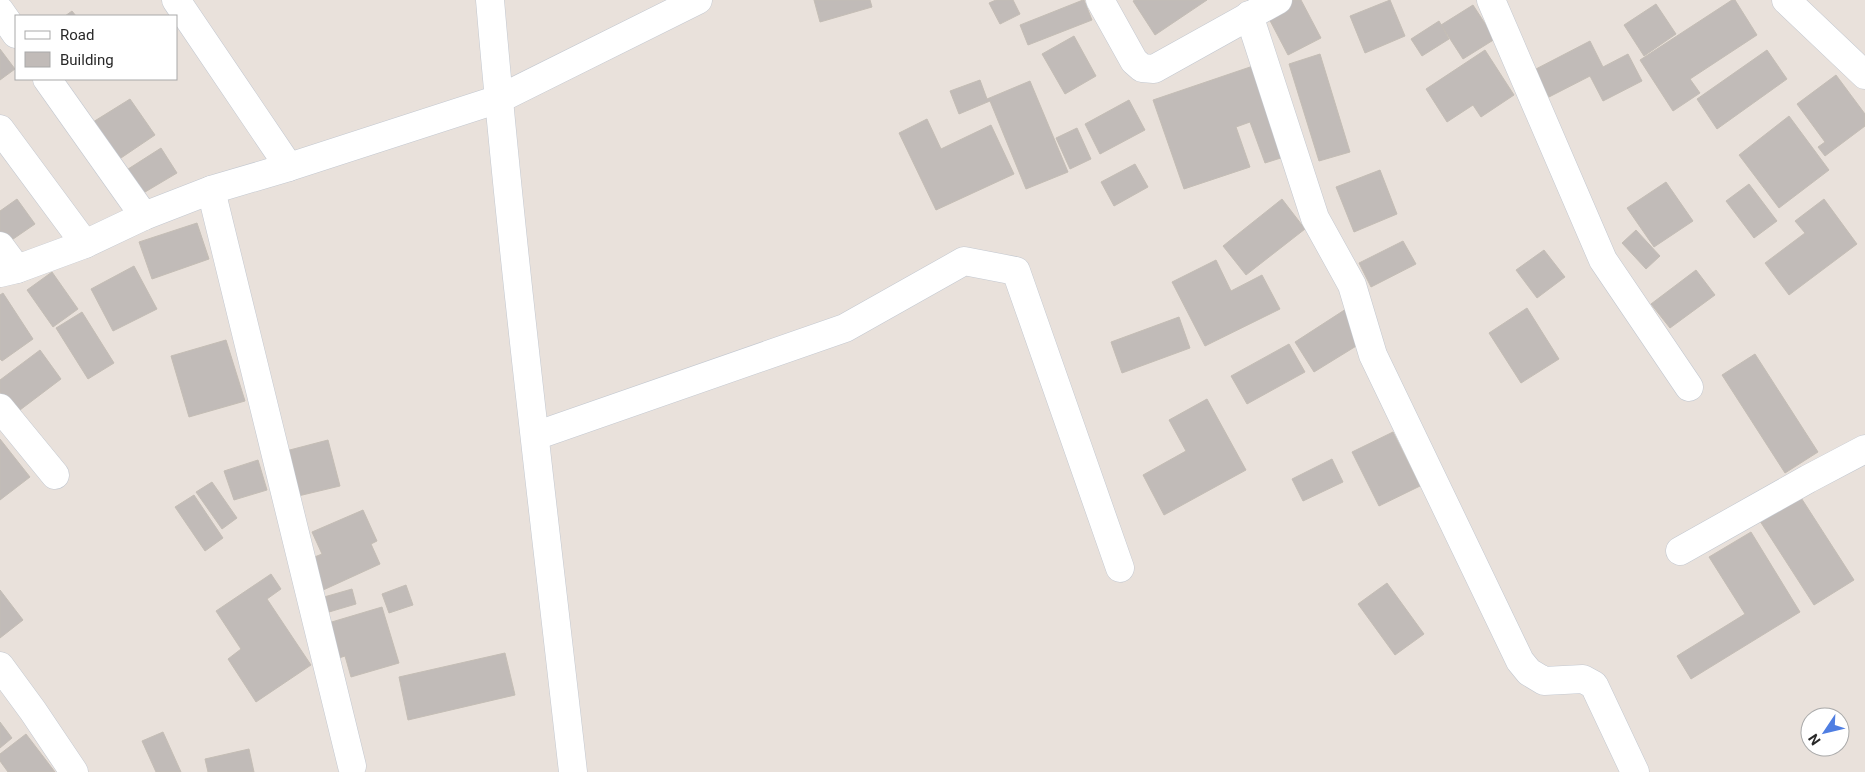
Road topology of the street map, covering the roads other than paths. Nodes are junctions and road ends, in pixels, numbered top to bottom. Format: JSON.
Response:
{"nodes":[{"id":1,"x":176,"y":0,"type":"edge"},
{"id":2,"x":490,"y":0,"type":"edge"},
{"id":3,"x":698,"y":0,"type":"edge"},
{"id":4,"x":1100,"y":0,"type":"edge"},
{"id":5,"x":1278,"y":0,"type":"edge"},
{"id":6,"x":1491,"y":0,"type":"edge"},
{"id":7,"x":1786,"y":0,"type":"edge"},
{"id":8,"x":0,"y":11,"type":"edge"},
{"id":9,"x":1250,"y":15,"type":"junction"},
{"id":10,"x":15,"y":33,"type":"edge"},
{"id":11,"x":1865,"y":75,"type":"edge"},
{"id":12,"x":49,"y":80,"type":"edge"},
{"id":13,"x":499,"y":100,"type":"junction"},
{"id":14,"x":0,"y":129,"type":"edge"},
{"id":15,"x":289,"y":167,"type":"junction"},
{"id":16,"x":210,"y":190,"type":"junction"},
{"id":17,"x":144,"y":216,"type":"junction"},
{"id":18,"x":85,"y":244,"type":"junction"},
{"id":19,"x":0,"y":246,"type":"edge"},
{"id":20,"x":8,"y":271,"type":"edge"},
{"id":21,"x":1689,"y":387,"type":"dead end"},
{"id":22,"x":0,"y":408,"type":"edge"},
{"id":23,"x":535,"y":436,"type":"junction"},
{"id":24,"x":1865,"y":448,"type":"edge"},
{"id":25,"x":55,"y":475,"type":"dead end"},
{"id":26,"x":1680,"y":552,"type":"dead end"},
{"id":27,"x":1120,"y":568,"type":"dead end"},
{"id":28,"x":0,"y":666,"type":"edge"},
{"id":29,"x":352,"y":766,"type":"dead end"},
{"id":30,"x":74,"y":772,"type":"edge"},
{"id":31,"x":573,"y":772,"type":"edge"},
{"id":32,"x":1635,"y":772,"type":"edge"}],
"edges":[{"from":1,"to":15,"type":"street"},
{"from":2,"to":13,"type":"street"},
{"from":3,"to":13,"type":"street"},
{"from":4,"to":9,"type":"street"},
{"from":5,"to":9,"type":"street"},
{"from":6,"to":21,"type":"street"},
{"from":7,"to":11,"type":"street"},
{"from":8,"to":10,"type":"street"},
{"from":9,"to":32,"type":"street"},
{"from":12,"to":17,"type":"street"},
{"from":13,"to":15,"type":"street"},
{"from":13,"to":23,"type":"street"},
{"from":14,"to":18,"type":"street"},
{"from":15,"to":16,"type":"street"},
{"from":16,"to":17,"type":"street"},
{"from":16,"to":29,"type":"street"},
{"from":17,"to":18,"type":"street"},
{"from":18,"to":20,"type":"street"},
{"from":19,"to":20,"type":"street"},
{"from":22,"to":25,"type":"street"},
{"from":23,"to":27,"type":"street"},
{"from":23,"to":31,"type":"street"},
{"from":24,"to":26,"type":"street"},
{"from":28,"to":30,"type":"street"}]}
